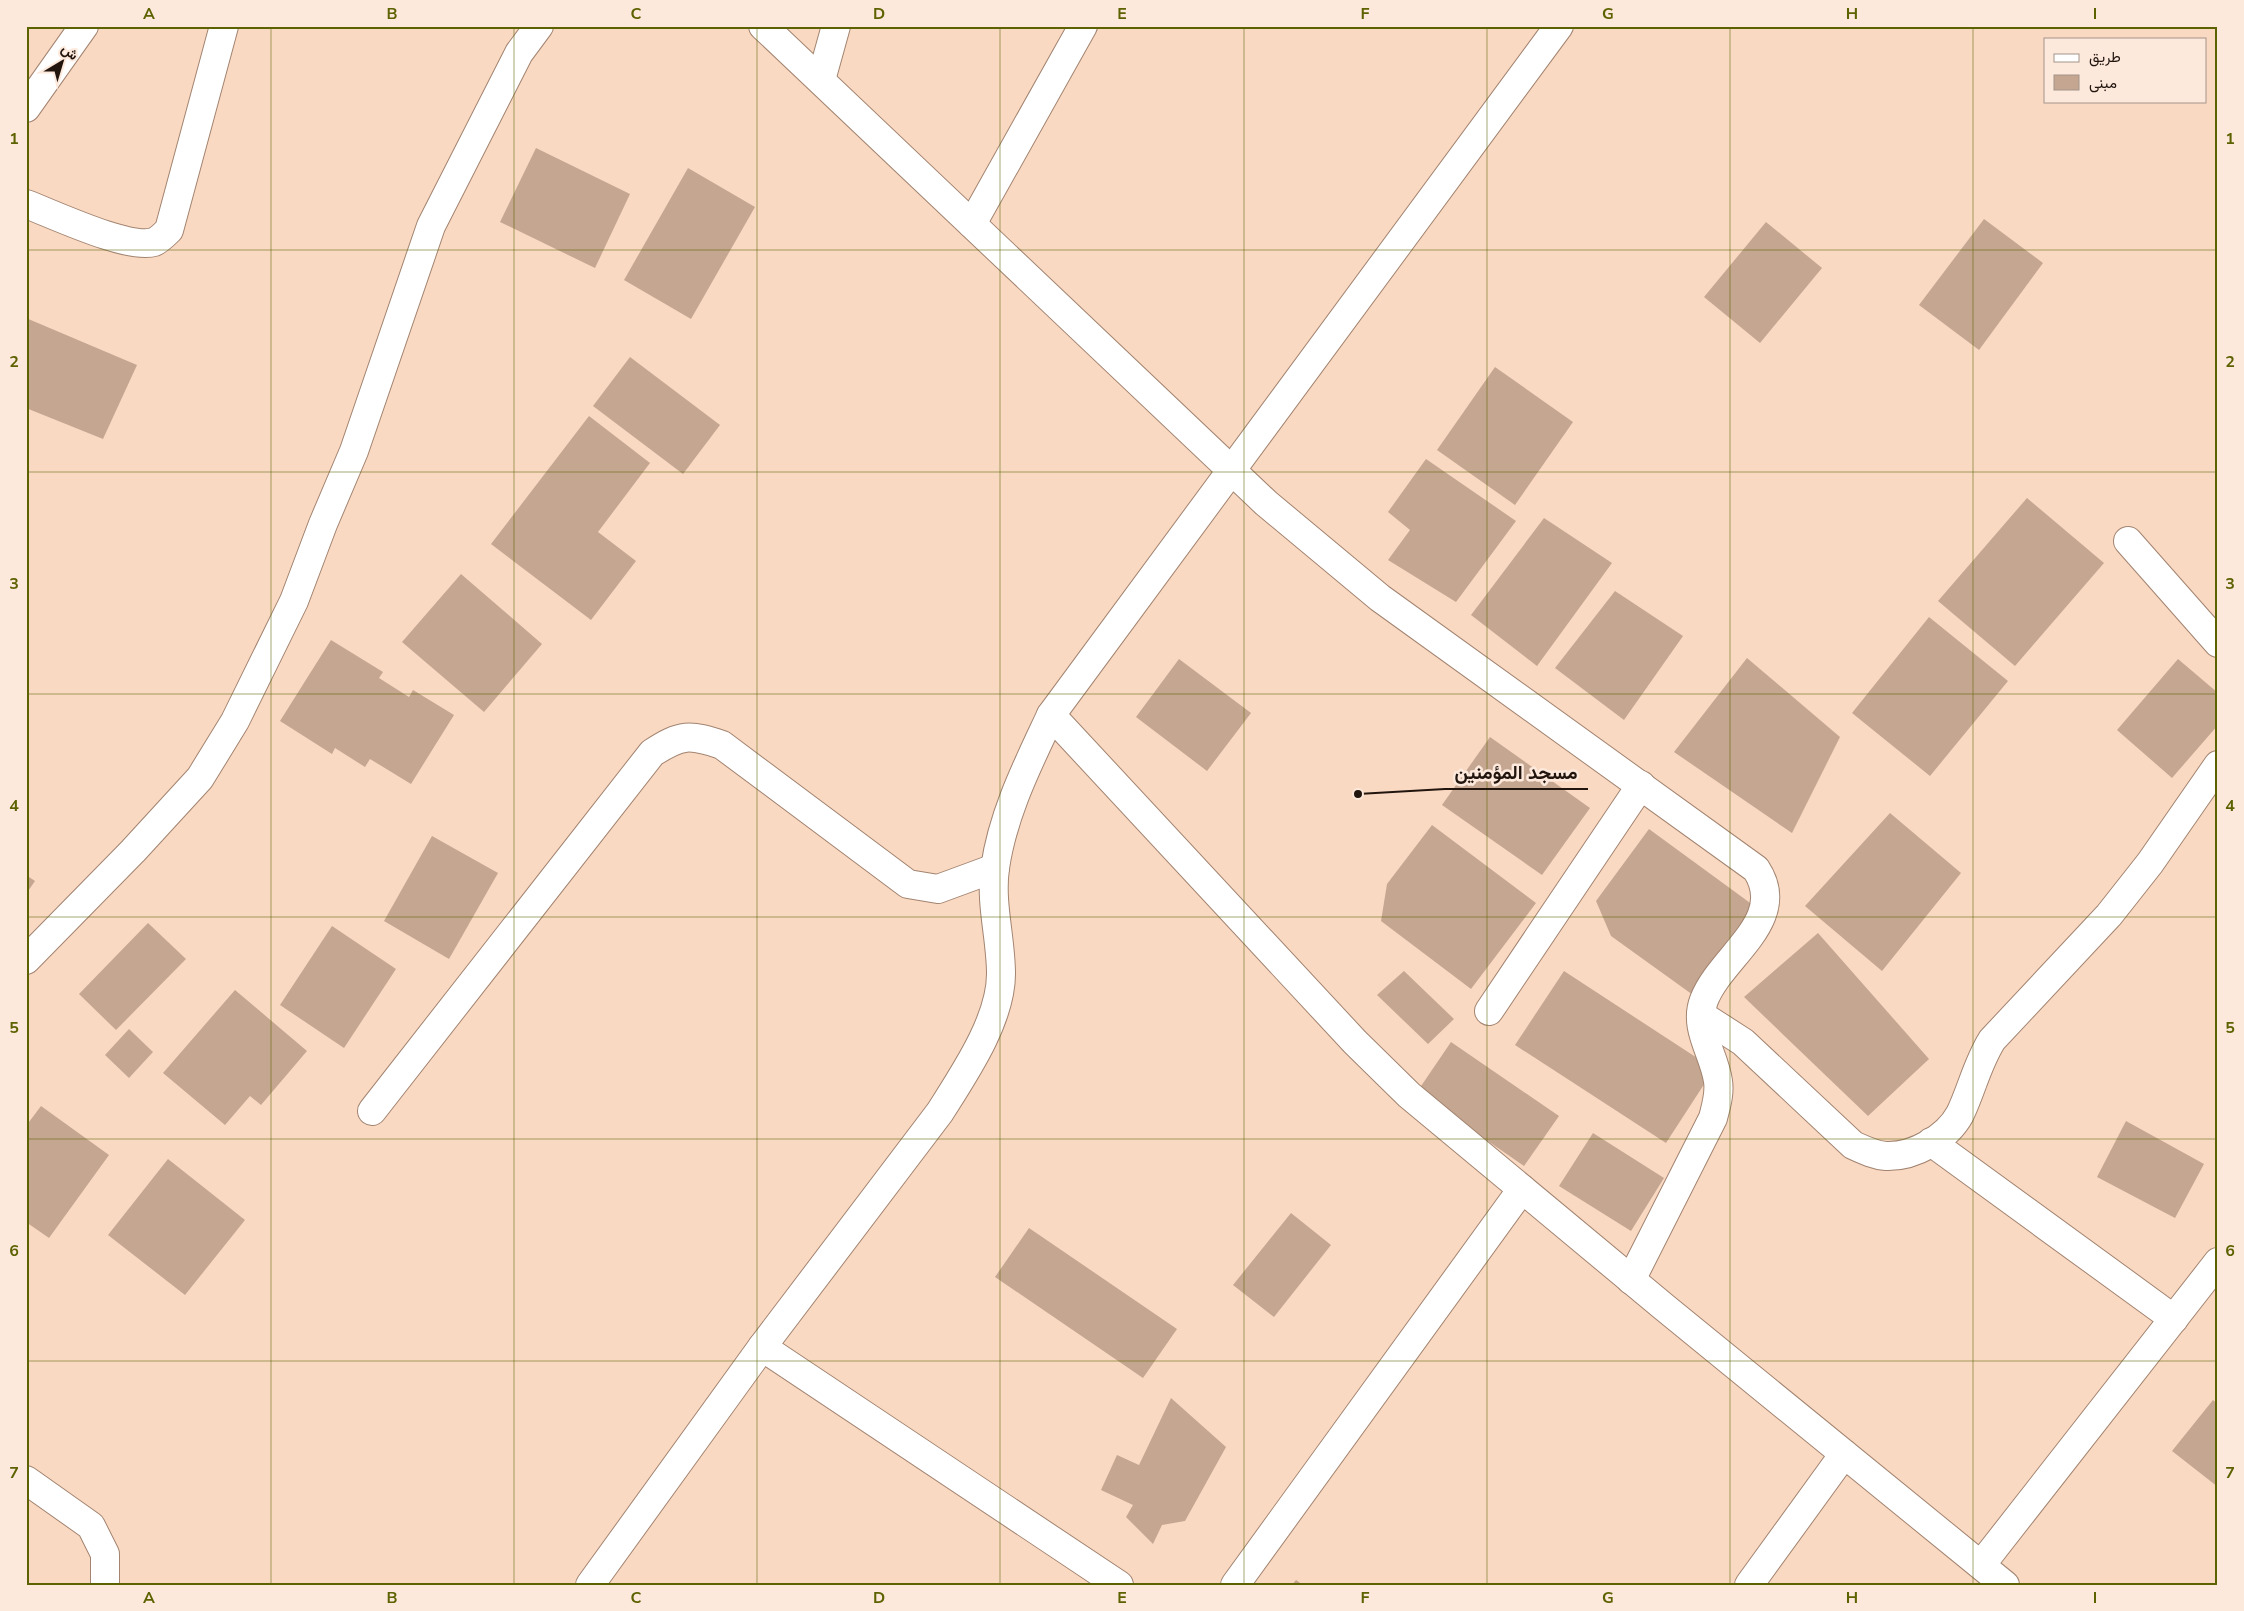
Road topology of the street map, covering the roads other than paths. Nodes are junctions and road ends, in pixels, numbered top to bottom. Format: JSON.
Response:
{"nodes":[{"id":1,"x":84,"y":26,"type":"edge"},
{"id":2,"x":224,"y":26,"type":"edge"},
{"id":3,"x":539,"y":26,"type":"edge"},
{"id":4,"x":763,"y":26,"type":"edge"},
{"id":5,"x":836,"y":26,"type":"edge"},
{"id":6,"x":1083,"y":26,"type":"edge"},
{"id":7,"x":1559,"y":26,"type":"edge"},
{"id":8,"x":821,"y":80,"type":"junction"},
{"id":9,"x":26,"y":108,"type":"edge"},
{"id":10,"x":26,"y":204,"type":"edge"},
{"id":11,"x":972,"y":224,"type":"junction"},
{"id":12,"x":1230,"y":469,"type":"junction"},
{"id":13,"x":2128,"y":541,"type":"dead end"},
{"id":14,"x":2218,"y":643,"type":"edge"},
{"id":15,"x":1051,"y":715,"type":"junction"},
{"id":16,"x":2218,"y":765,"type":"edge"},
{"id":17,"x":1641,"y":785,"type":"junction"},
{"id":18,"x":995,"y":868,"type":"junction"},
{"id":19,"x":26,"y":960,"type":"edge"},
{"id":20,"x":1489,"y":1011,"type":"dead end"},
{"id":21,"x":1701,"y":1015,"type":"junction"},
{"id":22,"x":372,"y":1111,"type":"dead end"},
{"id":23,"x":1932,"y":1142,"type":"junction"},
{"id":24,"x":1522,"y":1189,"type":"junction"},
{"id":25,"x":2218,"y":1262,"type":"edge"},
{"id":26,"x":1631,"y":1280,"type":"junction"},
{"id":27,"x":2174,"y":1319,"type":"junction"},
{"id":28,"x":762,"y":1347,"type":"junction"},
{"id":29,"x":1844,"y":1454,"type":"junction"},
{"id":30,"x":26,"y":1480,"type":"edge"},
{"id":31,"x":1981,"y":1566,"type":"junction"},
{"id":32,"x":105,"y":1585,"type":"edge"},
{"id":33,"x":590,"y":1585,"type":"edge"},
{"id":34,"x":1119,"y":1585,"type":"edge"},
{"id":35,"x":1235,"y":1585,"type":"edge"},
{"id":36,"x":1749,"y":1585,"type":"edge"},
{"id":37,"x":2005,"y":1585,"type":"edge"}],
"edges":[{"from":1,"to":9,"type":"street"},
{"from":2,"to":10,"type":"street"},
{"from":3,"to":19,"type":"street"},
{"from":4,"to":8,"type":"street"},
{"from":5,"to":8,"type":"street"},
{"from":6,"to":11,"type":"street"},
{"from":7,"to":12,"type":"street"},
{"from":8,"to":11,"type":"street"},
{"from":11,"to":12,"type":"street"},
{"from":12,"to":15,"type":"street"},
{"from":12,"to":17,"type":"street"},
{"from":13,"to":14,"type":"street"},
{"from":15,"to":18,"type":"street"},
{"from":15,"to":24,"type":"street"},
{"from":16,"to":23,"type":"street"},
{"from":17,"to":20,"type":"street"},
{"from":17,"to":21,"type":"street"},
{"from":18,"to":22,"type":"street"},
{"from":18,"to":28,"type":"street"},
{"from":21,"to":23,"type":"street"},
{"from":21,"to":26,"type":"street"},
{"from":23,"to":27,"type":"street"},
{"from":24,"to":26,"type":"street"},
{"from":24,"to":35,"type":"street"},
{"from":25,"to":27,"type":"street"},
{"from":26,"to":29,"type":"street"},
{"from":27,"to":31,"type":"street"},
{"from":28,"to":33,"type":"street"},
{"from":28,"to":34,"type":"street"},
{"from":29,"to":31,"type":"street"},
{"from":29,"to":36,"type":"street"},
{"from":30,"to":32,"type":"street"},
{"from":31,"to":37,"type":"street"}]}
